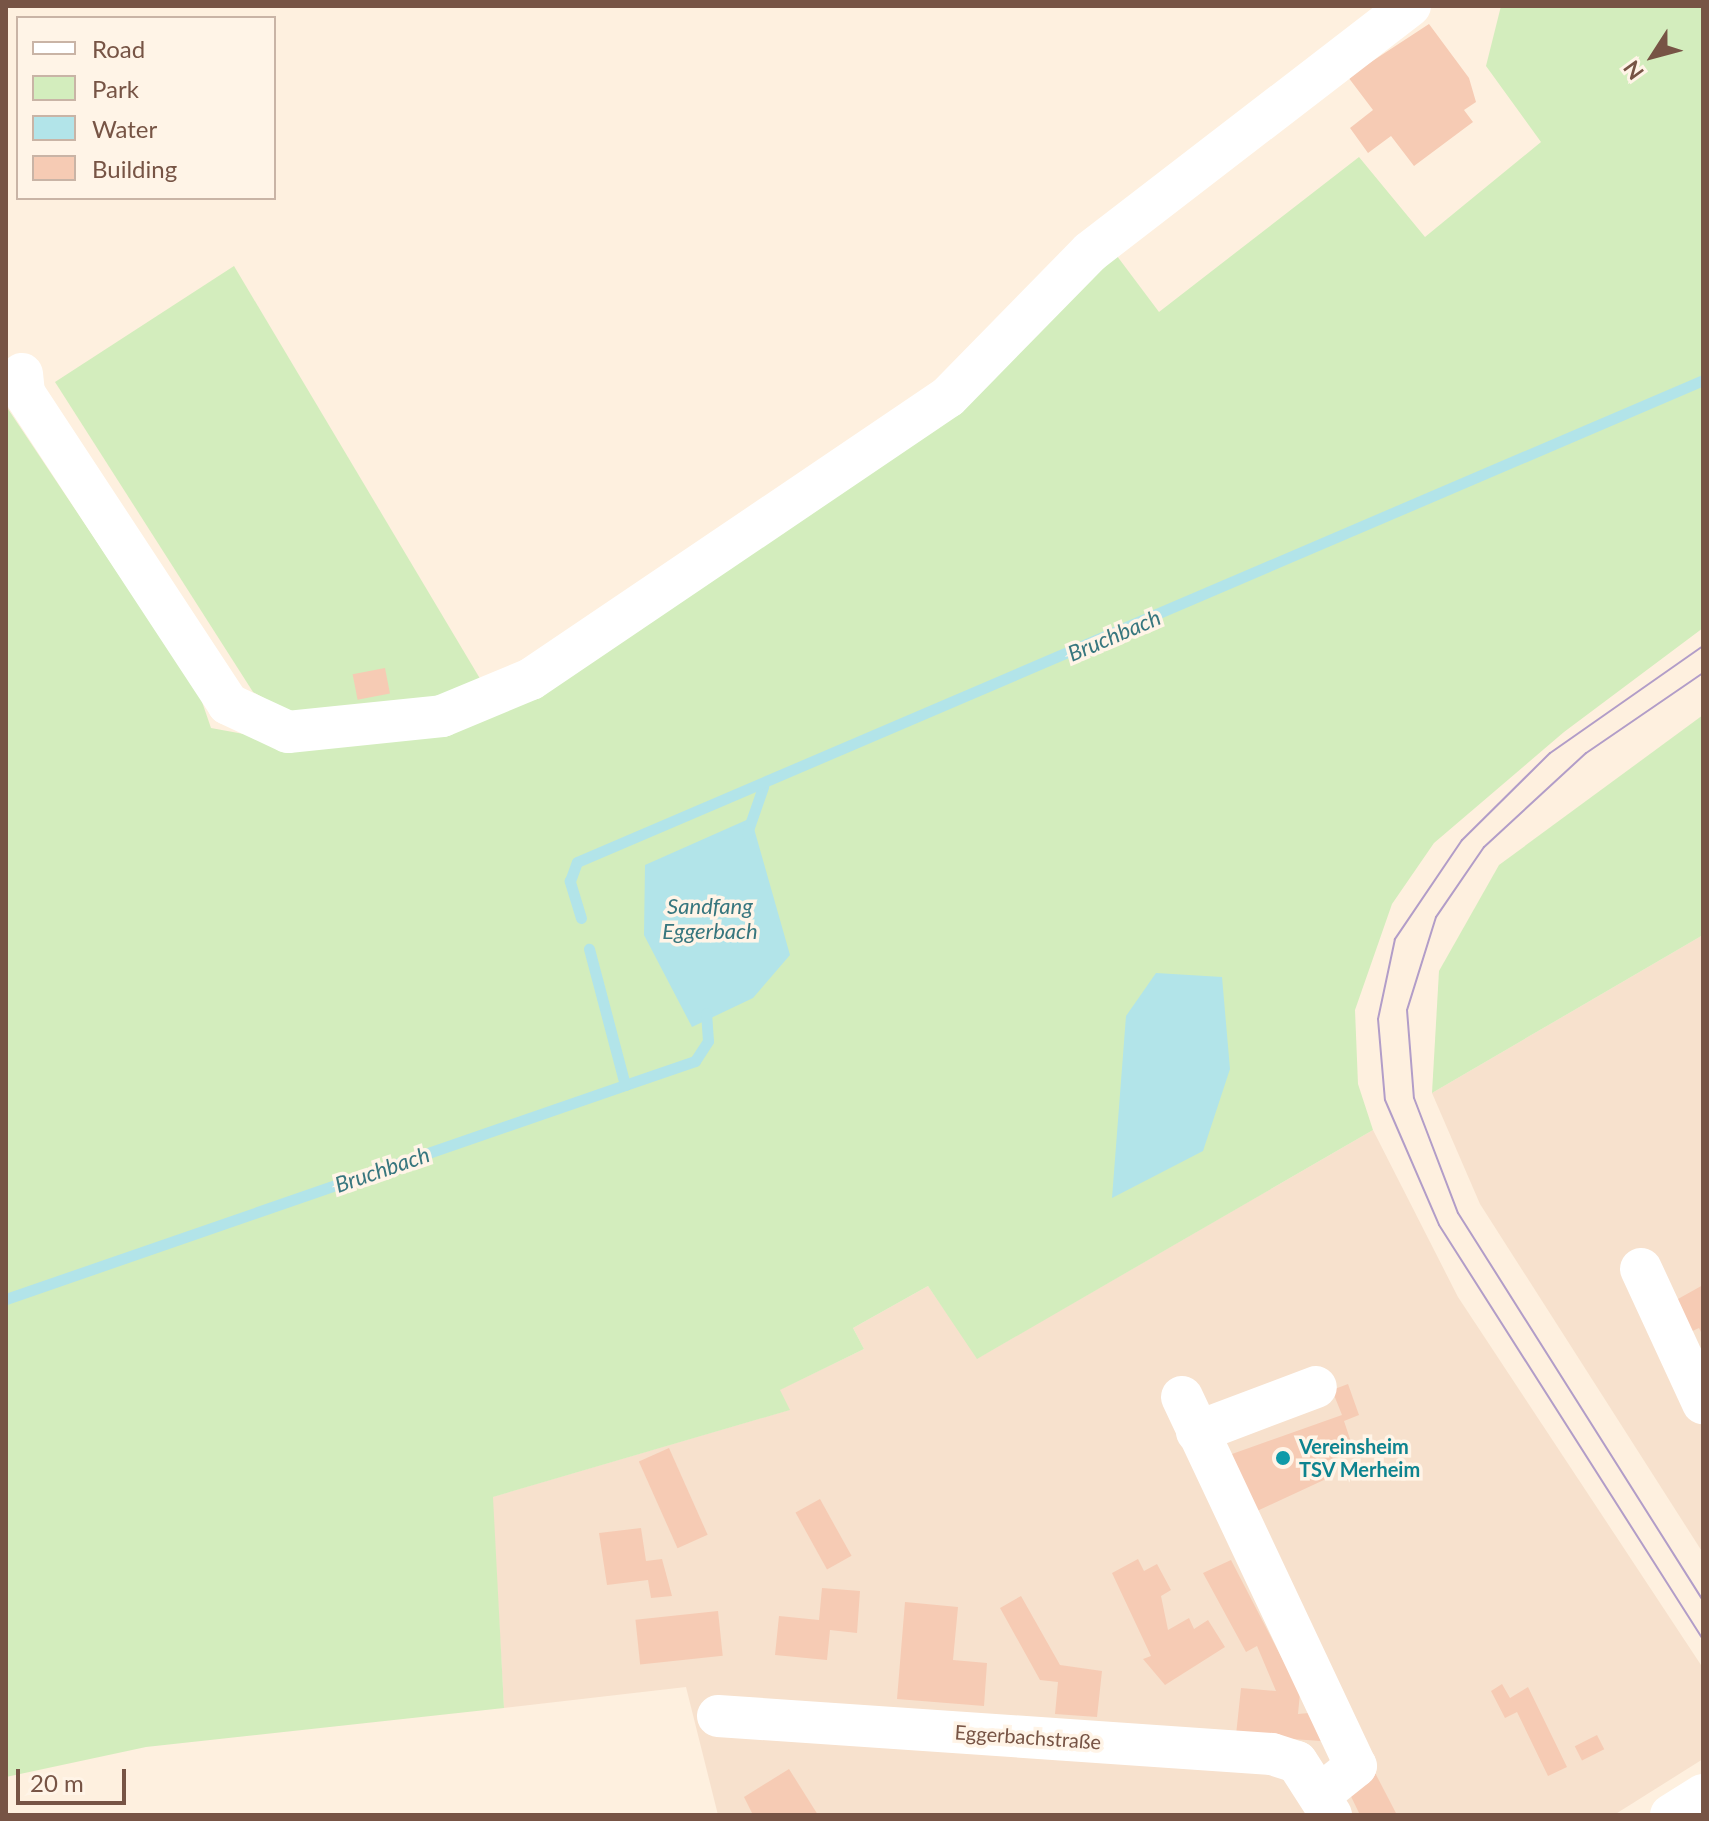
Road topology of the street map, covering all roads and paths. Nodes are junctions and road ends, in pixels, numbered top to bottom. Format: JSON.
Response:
{"nodes":[{"id":1,"x":1410,"y":6,"type":"edge"},
{"id":2,"x":22,"y":374,"type":"dead end"},
{"id":3,"x":1641,"y":1269,"type":"dead end"},
{"id":4,"x":1316,"y":1387,"type":"dead end"},
{"id":5,"x":1703,"y":1403,"type":"edge"},
{"id":6,"x":718,"y":1716,"type":"dead end"},
{"id":7,"x":1703,"y":1795,"type":"edge"},
{"id":8,"x":1326,"y":1805,"type":"edge"},
{"id":9,"x":1671,"y":1815,"type":"edge"}],
"edges":[{"from":1,"to":2,"type":"street"},
{"from":3,"to":5,"type":"street"},
{"from":4,"to":8,"type":"street","name":"Eggerbachstraße"},
{"from":6,"to":8,"type":"street","name":"Eggerbachstraße"},
{"from":7,"to":9,"type":"street"}]}
